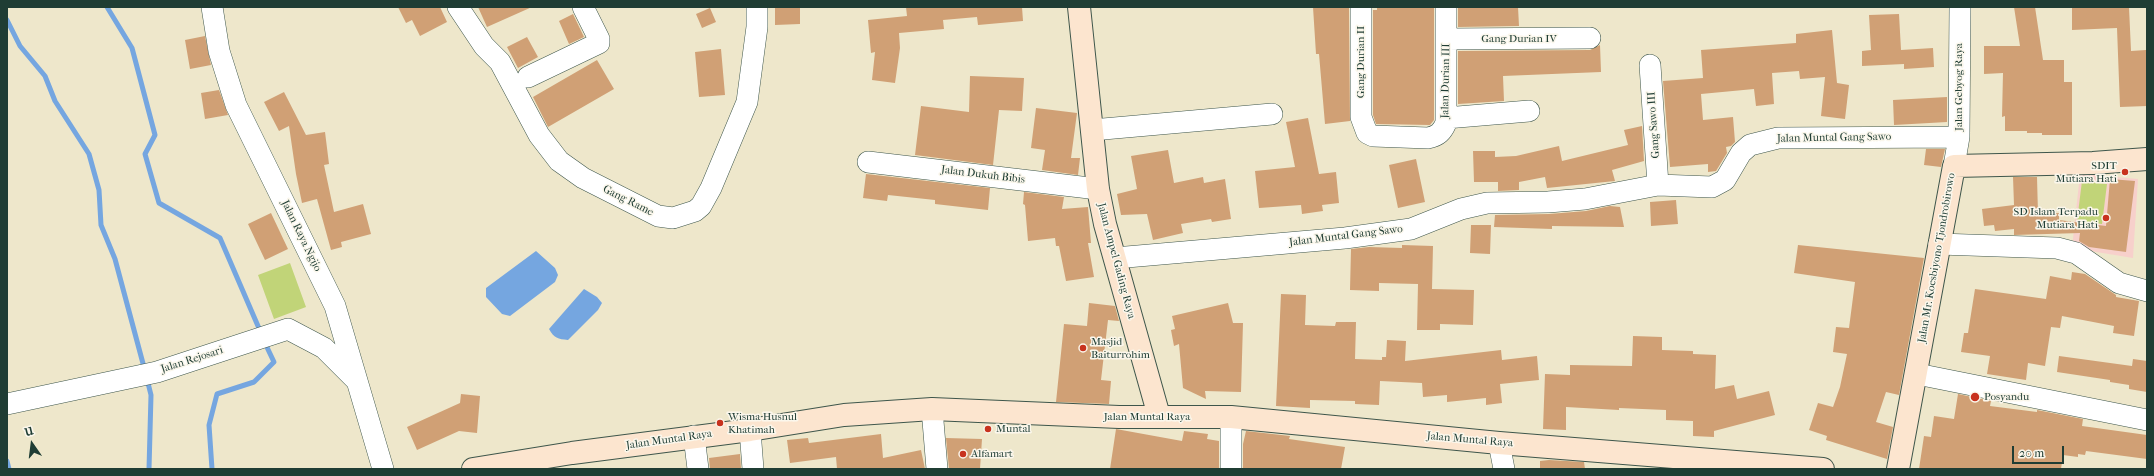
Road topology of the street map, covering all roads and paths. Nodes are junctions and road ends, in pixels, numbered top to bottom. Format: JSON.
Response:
{"nodes":[{"id":1,"x":212,"y":7,"type":"edge"},
{"id":2,"x":458,"y":7,"type":"edge"},
{"id":3,"x":583,"y":7,"type":"edge"},
{"id":4,"x":757,"y":7,"type":"edge"},
{"id":5,"x":1079,"y":7,"type":"edge"},
{"id":6,"x":1361,"y":7,"type":"edge"},
{"id":7,"x":1446,"y":7,"type":"edge"},
{"id":8,"x":1960,"y":7,"type":"edge"},
{"id":9,"x":1590,"y":38,"type":"dead end"},
{"id":10,"x":1447,"y":39,"type":"junction"},
{"id":11,"x":1650,"y":65,"type":"dead end"},
{"id":12,"x":528,"y":77,"type":"dead end"},
{"id":13,"x":1529,"y":111,"type":"dead end"},
{"id":14,"x":1272,"y":114,"type":"dead end"},
{"id":15,"x":1361,"y":117,"type":"joint"},
{"id":16,"x":1446,"y":118,"type":"junction"},
{"id":17,"x":1092,"y":130,"type":"junction"},
{"id":18,"x":1959,"y":137,"type":"junction"},
{"id":19,"x":2147,"y":159,"type":"edge"},
{"id":20,"x":868,"y":162,"type":"dead end"},
{"id":21,"x":1954,"y":166,"type":"junction"},
{"id":22,"x":1658,"y":185,"type":"junction"},
{"id":23,"x":1098,"y":189,"type":"junction"},
{"id":24,"x":1939,"y":244,"type":"junction"},
{"id":25,"x":1114,"y":258,"type":"junction"},
{"id":26,"x":2147,"y":291,"type":"edge"},
{"id":27,"x":1917,"y":374,"type":"junction"},
{"id":28,"x":358,"y":383,"type":"junction"},
{"id":29,"x":7,"y":404,"type":"edge"},
{"id":30,"x":932,"y":409,"type":"junction"},
{"id":31,"x":1159,"y":416,"type":"junction"},
{"id":32,"x":1231,"y":417,"type":"junction"},
{"id":33,"x":2147,"y":420,"type":"edge"},
{"id":34,"x":750,"y":430,"type":"junction"},
{"id":35,"x":694,"y":436,"type":"junction"},
{"id":36,"x":1499,"y":443,"type":"junction"},
{"id":37,"x":479,"y":468,"type":"edge"},
{"id":38,"x":383,"y":469,"type":"edge"},
{"id":39,"x":698,"y":469,"type":"edge"},
{"id":40,"x":753,"y":469,"type":"edge"},
{"id":41,"x":937,"y":469,"type":"edge"},
{"id":42,"x":1231,"y":469,"type":"edge"},
{"id":43,"x":1504,"y":469,"type":"edge"},
{"id":44,"x":1823,"y":469,"type":"edge"},
{"id":45,"x":1898,"y":469,"type":"edge"}],
"edges":[{"from":1,"to":28,"type":"street","name":"Jalan Raya Ngijo"},
{"from":2,"to":4,"type":"street","name":"Gang Rame"},
{"from":3,"to":12,"type":"street"},
{"from":5,"to":17,"type":"main road","name":"Jalan Ampel Gading Raya"},
{"from":6,"to":15,"type":"street","name":"Gang Durian II"},
{"from":7,"to":10,"type":"street","name":"Jalan Durian III"},
{"from":8,"to":18,"type":"street","name":"Jalan Gebyog Raya"},
{"from":9,"to":10,"type":"street","name":"Gang Durian IV"},
{"from":10,"to":16,"type":"street","name":"Jalan Durian III"},
{"from":11,"to":22,"type":"street","name":"Gang Sawo III"},
{"from":13,"to":16,"type":"street"},
{"from":14,"to":17,"type":"street"},
{"from":15,"to":16,"type":"street","name":"Jalan Durian III"},
{"from":17,"to":23,"type":"main road","name":"Jalan Ampel Gading Raya"},
{"from":18,"to":21,"type":"street","name":"Jalan Gebyog Raya"},
{"from":18,"to":22,"type":"street","name":"Jalan Muntal Gang Sawo"},
{"from":19,"to":21,"type":"main road","name":"Jalan Mr. Koesbiyono Tjondrobirowo"},
{"from":20,"to":23,"type":"street","name":"Jalan Dukuh Bibis"},
{"from":21,"to":24,"type":"main road","name":"Jalan Mr. Koesbiyono Tjondrobirowo"},
{"from":22,"to":25,"type":"street","name":"Jalan Muntal Gang Sawo"},
{"from":23,"to":25,"type":"main road","name":"Jalan Ampel Gading Raya"},
{"from":24,"to":26,"type":"street"},
{"from":24,"to":27,"type":"main road","name":"Jalan Mr. Koesbiyono Tjondrobirowo"},
{"from":25,"to":31,"type":"main road","name":"Jalan Ampel Gading Raya"},
{"from":27,"to":33,"type":"street"},
{"from":27,"to":45,"type":"main road","name":"Jalan Mr. Koesbiyono Tjondrobirowo"},
{"from":28,"to":29,"type":"street","name":"Jalan Rejosari"},
{"from":28,"to":38,"type":"street","name":"Jalan Raya Ngijo"},
{"from":30,"to":31,"type":"main road","name":"Jalan Muntal Raya"},
{"from":30,"to":34,"type":"main road","name":"Jalan Muntal Raya"},
{"from":30,"to":41,"type":"street"},
{"from":31,"to":32,"type":"main road","name":"Jalan Muntal Raya"},
{"from":32,"to":36,"type":"main road","name":"Jalan Muntal Raya"},
{"from":32,"to":42,"type":"street"},
{"from":34,"to":35,"type":"main road","name":"Jalan Muntal Raya"},
{"from":34,"to":40,"type":"street"},
{"from":35,"to":37,"type":"main road","name":"Jalan Muntal Raya"},
{"from":35,"to":39,"type":"street"},
{"from":36,"to":43,"type":"street"},
{"from":36,"to":44,"type":"main road","name":"Jalan Muntal Raya"}]}
